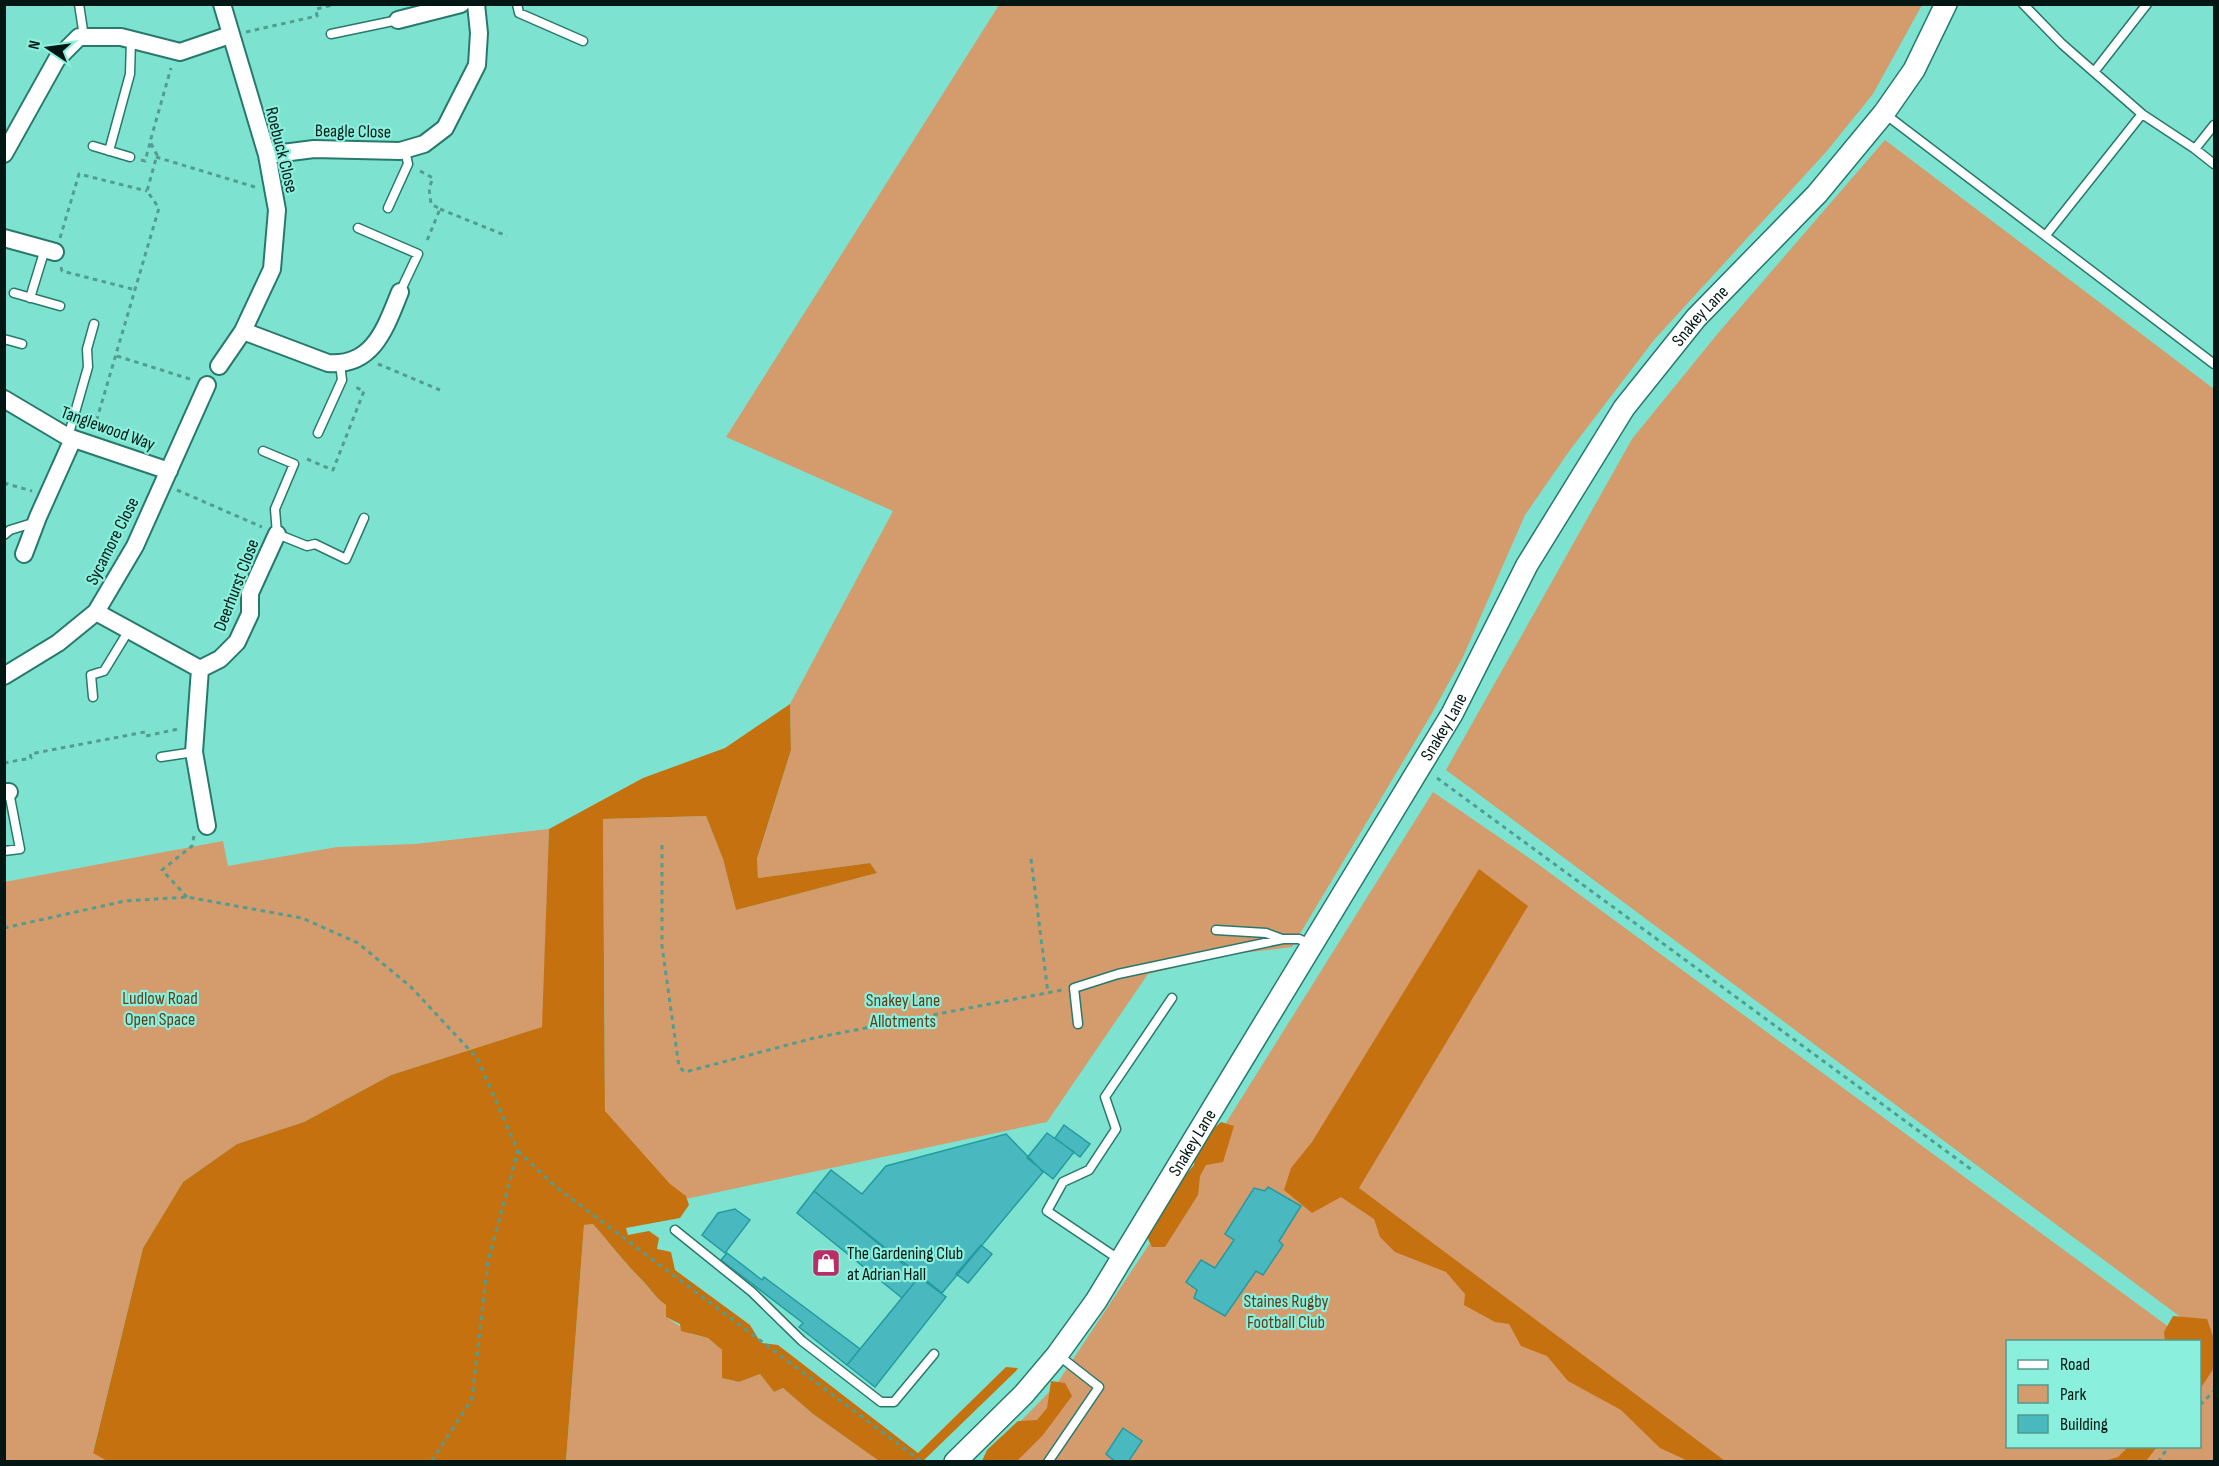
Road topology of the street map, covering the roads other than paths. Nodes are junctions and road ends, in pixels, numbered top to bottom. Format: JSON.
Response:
{"nodes":[{"id":1,"x":79,"y":4,"type":"edge"},
{"id":2,"x":222,"y":4,"type":"edge"},
{"id":3,"x":461,"y":4,"type":"edge"},
{"id":4,"x":476,"y":4,"type":"edge"},
{"id":5,"x":517,"y":4,"type":"edge"},
{"id":6,"x":1946,"y":4,"type":"edge"},
{"id":7,"x":2023,"y":4,"type":"edge"},
{"id":8,"x":2147,"y":4,"type":"edge"},
{"id":9,"x":398,"y":20,"type":"joint"},
{"id":10,"x":331,"y":34,"type":"dead end"},
{"id":11,"x":230,"y":35,"type":"junction"},
{"id":12,"x":84,"y":37,"type":"junction"},
{"id":13,"x":131,"y":40,"type":"junction"},
{"id":14,"x":583,"y":41,"type":"dead end"},
{"id":15,"x":2094,"y":72,"type":"junction"},
{"id":16,"x":1884,"y":113,"type":"junction"},
{"id":17,"x":2142,"y":114,"type":"junction"},
{"id":18,"x":2214,"y":125,"type":"edge"},
{"id":19,"x":93,"y":146,"type":"dead end"},
{"id":20,"x":2195,"y":149,"type":"junction"},
{"id":21,"x":109,"y":151,"type":"junction"},
{"id":22,"x":4,"y":154,"type":"edge"},
{"id":23,"x":267,"y":155,"type":"junction"},
{"id":24,"x":130,"y":157,"type":"dead end"},
{"id":25,"x":406,"y":157,"type":"junction"},
{"id":26,"x":2214,"y":164,"type":"edge"},
{"id":27,"x":388,"y":208,"type":"dead end"},
{"id":28,"x":358,"y":228,"type":"dead end"},
{"id":29,"x":2046,"y":235,"type":"junction"},
{"id":30,"x":4,"y":238,"type":"edge"},
{"id":31,"x":50,"y":251,"type":"joint"},
{"id":32,"x":400,"y":292,"type":"joint"},
{"id":33,"x":14,"y":293,"type":"dead end"},
{"id":34,"x":30,"y":298,"type":"junction"},
{"id":35,"x":60,"y":306,"type":"dead end"},
{"id":36,"x":94,"y":324,"type":"dead end"},
{"id":37,"x":243,"y":331,"type":"junction"},
{"id":38,"x":4,"y":339,"type":"edge"},
{"id":39,"x":22,"y":344,"type":"dead end"},
{"id":40,"x":2214,"y":364,"type":"edge"},
{"id":41,"x":219,"y":366,"type":"dead end"},
{"id":42,"x":341,"y":372,"type":"junction"},
{"id":43,"x":207,"y":385,"type":"road end"},
{"id":44,"x":4,"y":399,"type":"edge"},
{"id":45,"x":318,"y":433,"type":"dead end"},
{"id":46,"x":77,"y":440,"type":"junction"},
{"id":47,"x":263,"y":451,"type":"dead end"},
{"id":48,"x":165,"y":477,"type":"junction"},
{"id":49,"x":364,"y":518,"type":"dead end"},
{"id":50,"x":36,"y":522,"type":"junction"},
{"id":51,"x":277,"y":534,"type":"junction"},
{"id":52,"x":4,"y":535,"type":"edge"},
{"id":53,"x":24,"y":554,"type":"dead end"},
{"id":54,"x":96,"y":612,"type":"junction"},
{"id":55,"x":129,"y":630,"type":"junction"},
{"id":56,"x":200,"y":669,"type":"junction"},
{"id":57,"x":4,"y":676,"type":"edge"},
{"id":58,"x":93,"y":697,"type":"dead end"},
{"id":59,"x":194,"y":752,"type":"junction"},
{"id":60,"x":161,"y":757,"type":"dead end"},
{"id":61,"x":7,"y":792,"type":"edge"},
{"id":62,"x":201,"y":827,"type":"road end"},
{"id":63,"x":4,"y":851,"type":"edge"},
{"id":64,"x":1216,"y":930,"type":"dead end"},
{"id":65,"x":1283,"y":939,"type":"junction"},
{"id":66,"x":1313,"y":945,"type":"junction"},
{"id":67,"x":1172,"y":998,"type":"dead end"},
{"id":68,"x":1078,"y":1024,"type":"dead end"},
{"id":69,"x":675,"y":1230,"type":"dead end"},
{"id":70,"x":1121,"y":1260,"type":"junction"},
{"id":71,"x":934,"y":1354,"type":"dead end"},
{"id":72,"x":1057,"y":1355,"type":"junction"},
{"id":73,"x":955,"y":1461,"type":"edge"},
{"id":74,"x":1048,"y":1461,"type":"edge"}],
"edges":[{"from":1,"to":12,"type":"lane"},
{"from":2,"to":11,"type":"street","name":"Roebuck Close"},
{"from":3,"to":9,"type":"street"},
{"from":4,"to":25,"type":"street","name":"Beagle Close"},
{"from":5,"to":14,"type":"lane"},
{"from":6,"to":16,"type":"street","name":"Snakey Lane"},
{"from":7,"to":15,"type":"lane"},
{"from":8,"to":15,"type":"lane"},
{"from":9,"to":10,"type":"lane"},
{"from":11,"to":13,"type":"street"},
{"from":11,"to":23,"type":"street","name":"Roebuck Close"},
{"from":12,"to":13,"type":"street"},
{"from":12,"to":22,"type":"street"},
{"from":13,"to":21,"type":"lane"},
{"from":15,"to":17,"type":"lane"},
{"from":16,"to":29,"type":"lane"},
{"from":16,"to":66,"type":"street","name":"Snakey Lane"},
{"from":17,"to":20,"type":"lane"},
{"from":17,"to":29,"type":"lane"},
{"from":18,"to":20,"type":"lane"},
{"from":19,"to":21,"type":"lane"},
{"from":20,"to":26,"type":"lane"},
{"from":21,"to":24,"type":"lane"},
{"from":23,"to":25,"type":"street","name":"Beagle Close"},
{"from":23,"to":37,"type":"street","name":"Roebuck Close"},
{"from":25,"to":27,"type":"lane"},
{"from":28,"to":32,"type":"lane"},
{"from":29,"to":40,"type":"lane"},
{"from":30,"to":31,"type":"street"},
{"from":31,"to":34,"type":"lane"},
{"from":32,"to":42,"type":"street"},
{"from":33,"to":34,"type":"lane"},
{"from":34,"to":35,"type":"lane"},
{"from":36,"to":46,"type":"lane"},
{"from":37,"to":41,"type":"street","name":"Roebuck Close"},
{"from":37,"to":42,"type":"street"},
{"from":38,"to":39,"type":"lane"},
{"from":42,"to":45,"type":"lane"},
{"from":43,"to":48,"type":"street","name":"Sycamore Close"},
{"from":44,"to":46,"type":"street","name":"Tanglewood Way"},
{"from":46,"to":48,"type":"street","name":"Tanglewood Way"},
{"from":46,"to":50,"type":"street"},
{"from":47,"to":51,"type":"lane"},
{"from":48,"to":54,"type":"street","name":"Sycamore Close"},
{"from":49,"to":51,"type":"lane"},
{"from":50,"to":52,"type":"lane"},
{"from":50,"to":53,"type":"street"},
{"from":51,"to":56,"type":"street","name":"Deerhurst Close"},
{"from":54,"to":55,"type":"street"},
{"from":54,"to":57,"type":"street","name":"Sycamore Close"},
{"from":55,"to":56,"type":"street"},
{"from":55,"to":58,"type":"lane"},
{"from":56,"to":59,"type":"street"},
{"from":59,"to":60,"type":"lane"},
{"from":59,"to":62,"type":"street"},
{"from":61,"to":63,"type":"lane"},
{"from":64,"to":65,"type":"lane"},
{"from":65,"to":66,"type":"lane"},
{"from":65,"to":68,"type":"lane"},
{"from":66,"to":70,"type":"street","name":"Snakey Lane"},
{"from":67,"to":70,"type":"lane"},
{"from":69,"to":71,"type":"lane"},
{"from":70,"to":72,"type":"street","name":"Snakey Lane"},
{"from":72,"to":73,"type":"street","name":"Snakey Lane"},
{"from":72,"to":74,"type":"lane"}]}
